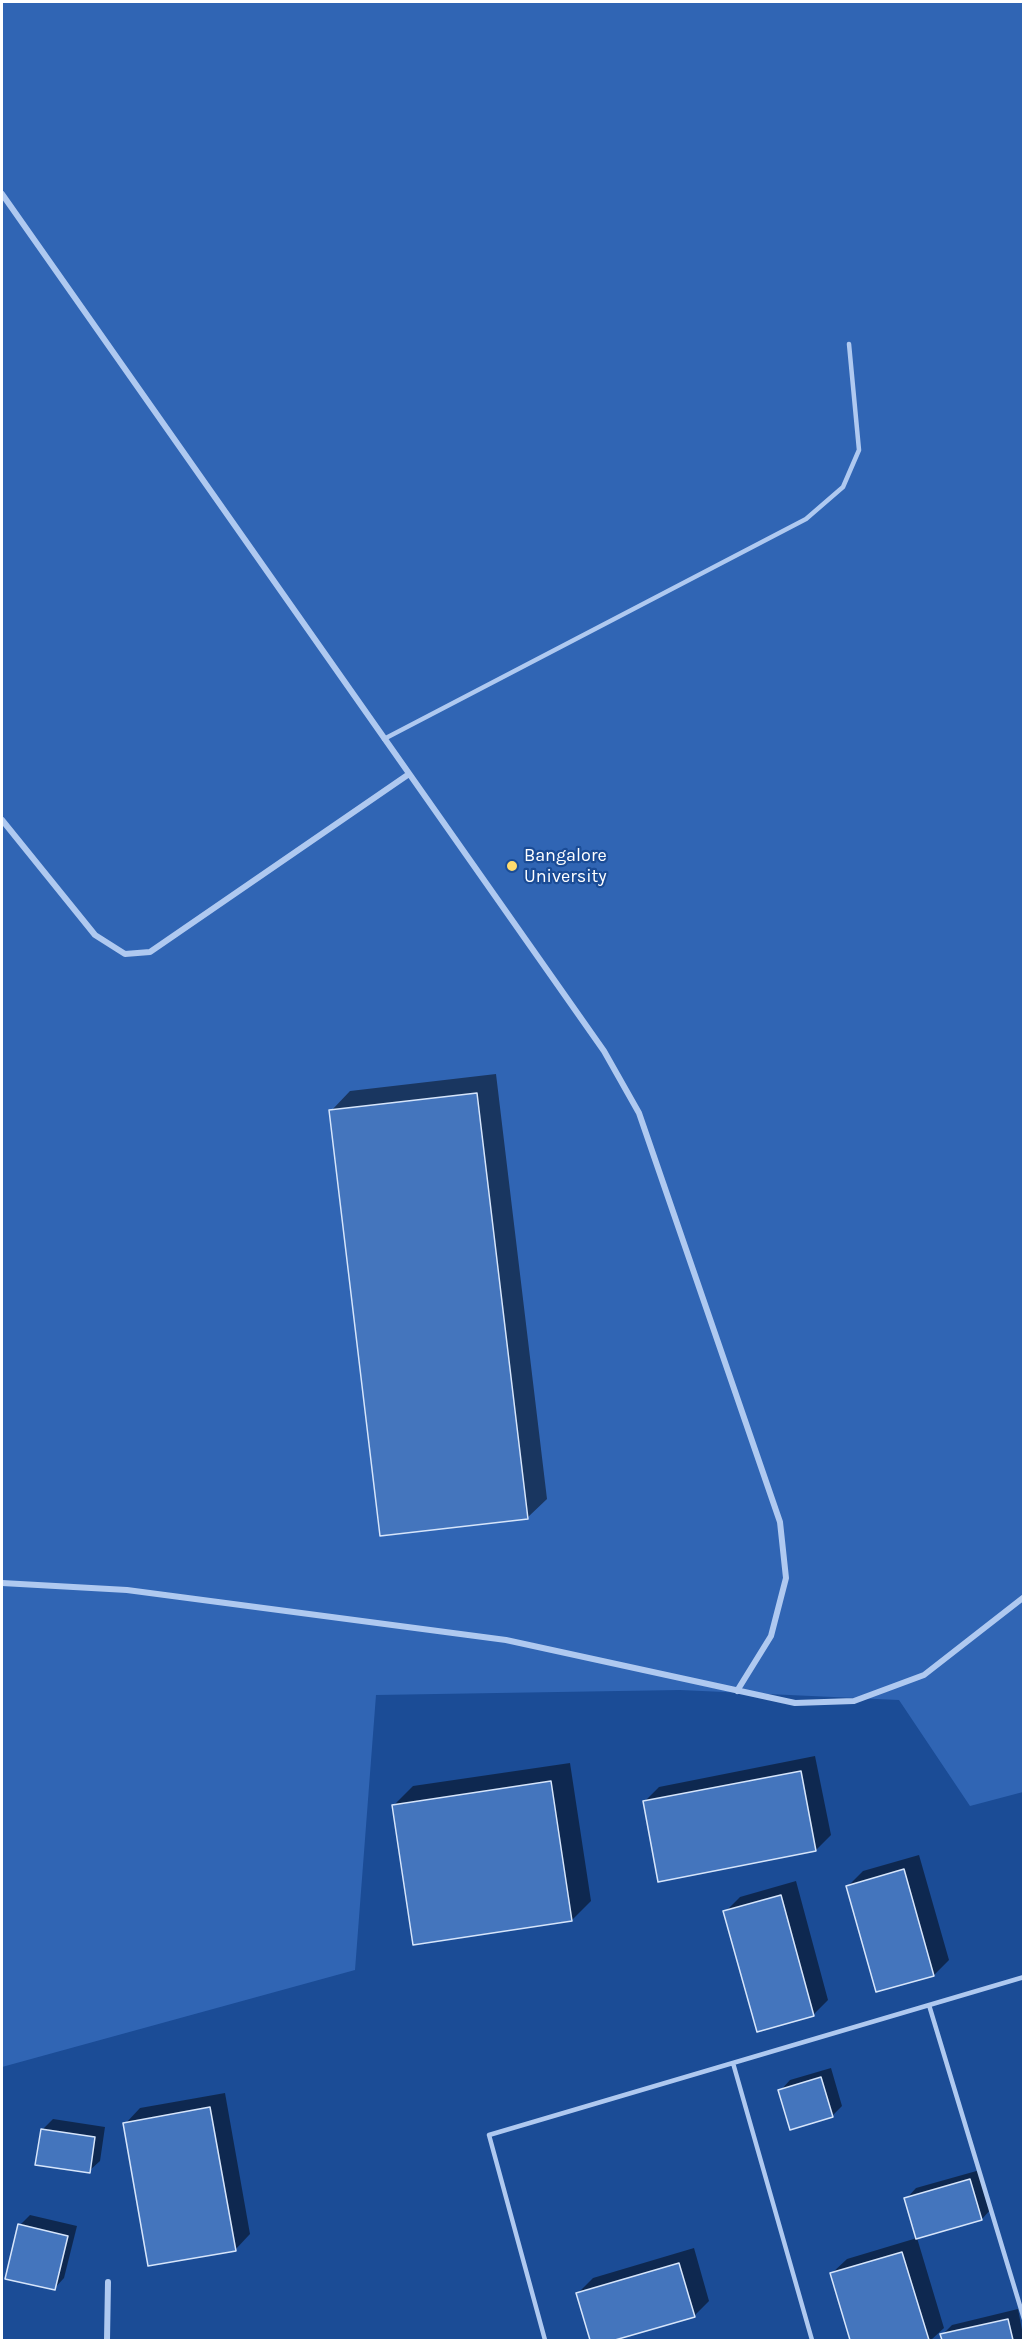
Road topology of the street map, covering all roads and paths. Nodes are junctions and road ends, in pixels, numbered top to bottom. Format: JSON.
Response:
{"nodes":[{"id":1,"x":2,"y":194,"type":"edge"},
{"id":2,"x":849,"y":344,"type":"dead end"},
{"id":3,"x":384,"y":739,"type":"junction"},
{"id":4,"x":409,"y":774,"type":"junction"},
{"id":5,"x":2,"y":820,"type":"edge"},
{"id":6,"x":2,"y":1583,"type":"edge"},
{"id":7,"x":1023,"y":1597,"type":"edge"},
{"id":8,"x":737,"y":1690,"type":"junction"},
{"id":9,"x":1023,"y":1977,"type":"edge"},
{"id":10,"x":929,"y":2005,"type":"junction"},
{"id":11,"x":733,"y":2063,"type":"junction"},
{"id":12,"x":108,"y":2282,"type":"dead end"},
{"id":13,"x":1023,"y":2319,"type":"edge"},
{"id":14,"x":107,"y":2340,"type":"edge"},
{"id":15,"x":545,"y":2340,"type":"edge"},
{"id":16,"x":812,"y":2340,"type":"edge"}],
"edges":[{"from":1,"to":3,"type":"street"},
{"from":2,"to":3,"type":"lane"},
{"from":3,"to":4,"type":"street"},
{"from":4,"to":5,"type":"street"},
{"from":4,"to":8,"type":"street"},
{"from":6,"to":8,"type":"street"},
{"from":7,"to":8,"type":"street"},
{"from":9,"to":10,"type":"lane"},
{"from":10,"to":11,"type":"lane"},
{"from":10,"to":13,"type":"lane"},
{"from":11,"to":15,"type":"lane"},
{"from":11,"to":16,"type":"lane"},
{"from":12,"to":14,"type":"street"}]}
